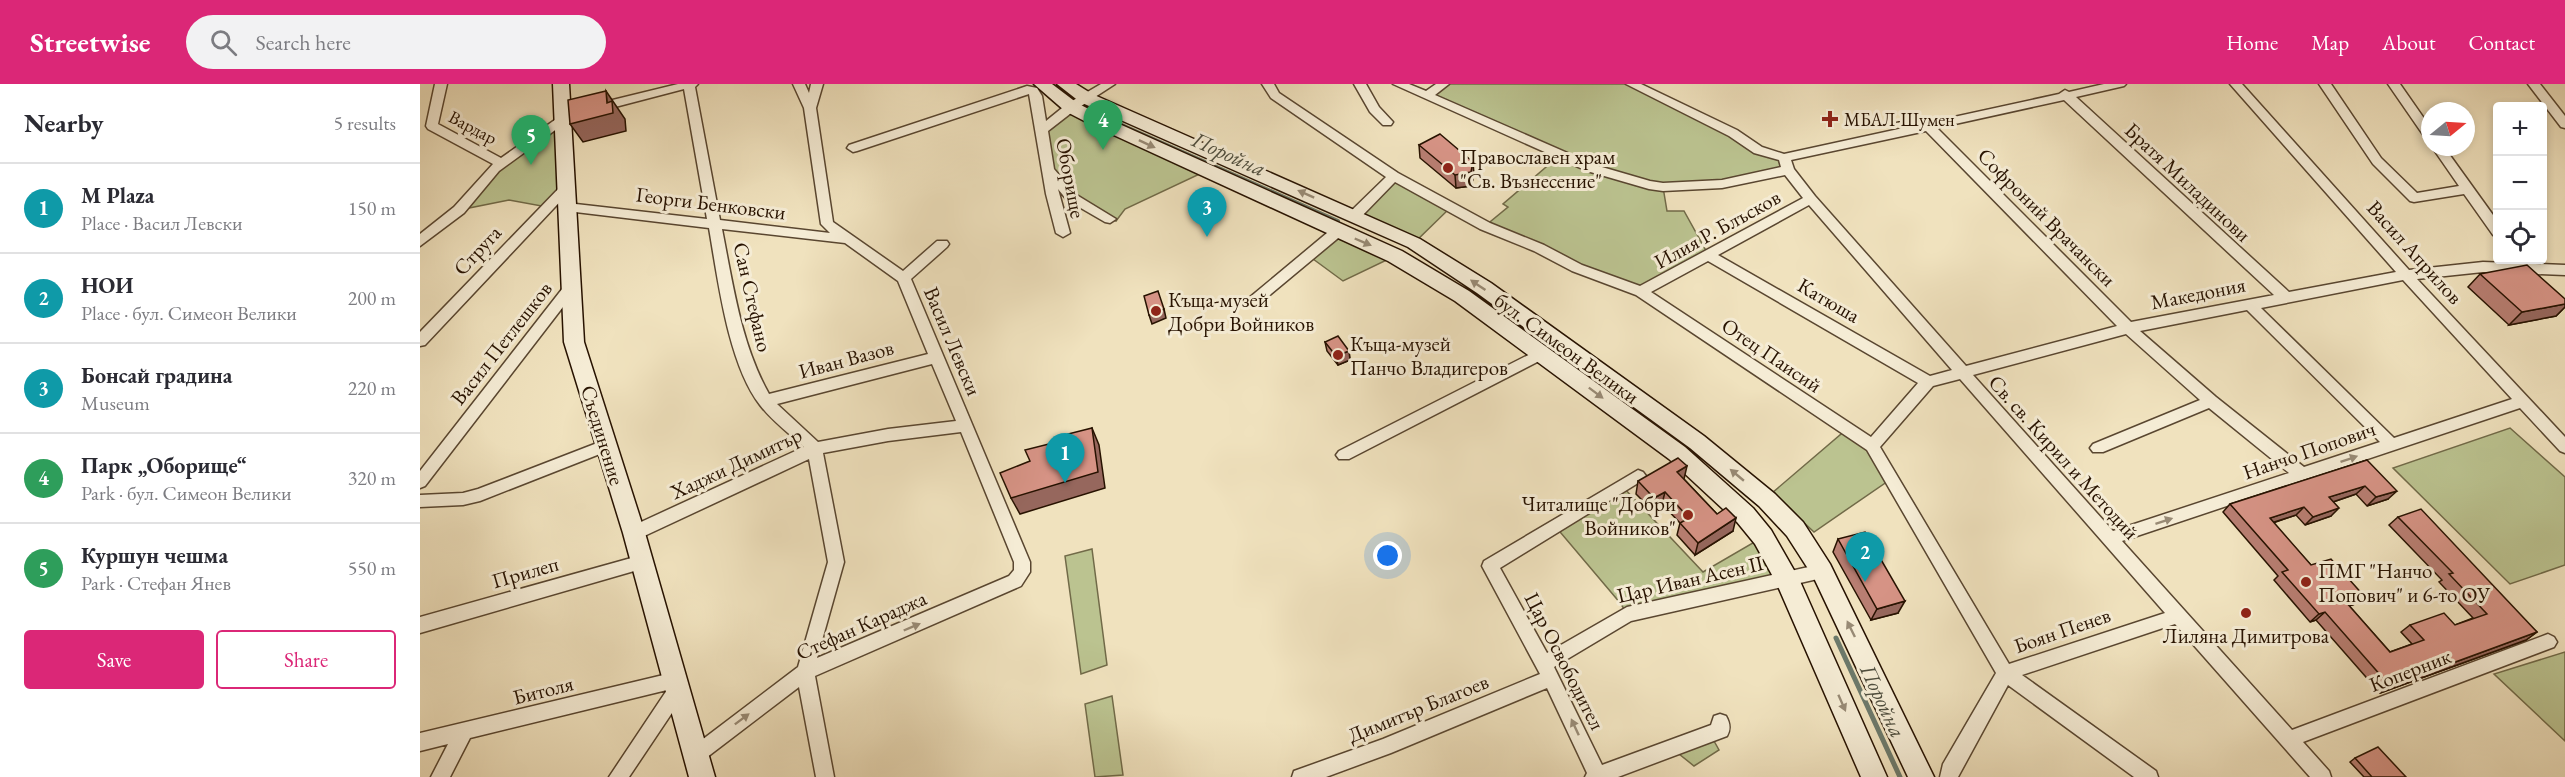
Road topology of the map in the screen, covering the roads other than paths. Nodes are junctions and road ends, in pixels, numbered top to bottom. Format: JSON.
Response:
{"nodes":[{"id":1,"x":441,"y":84,"type":"edge"},
{"id":2,"x":561,"y":84,"type":"edge"},
{"id":3,"x":690,"y":84,"type":"edge"},
{"id":4,"x":799,"y":84,"type":"edge"},
{"id":5,"x":817,"y":84,"type":"edge"},
{"id":6,"x":1042,"y":84,"type":"edge"},
{"id":7,"x":1065,"y":84,"type":"edge"},
{"id":8,"x":1109,"y":84,"type":"edge"},
{"id":9,"x":1268,"y":84,"type":"edge"},
{"id":10,"x":1360,"y":84,"type":"edge"},
{"id":11,"x":1399,"y":84,"type":"edge"},
{"id":12,"x":1443,"y":84,"type":"edge"},
{"id":13,"x":1632,"y":84,"type":"edge"},
{"id":14,"x":2120,"y":84,"type":"edge"},
{"id":15,"x":2236,"y":84,"type":"edge"},
{"id":16,"x":2325,"y":84,"type":"edge"},
{"id":17,"x":2394,"y":84,"type":"edge"},
{"id":18,"x":2534,"y":84,"type":"edge"},
{"id":19,"x":2066,"y":94,"type":"junction"},
{"id":20,"x":1427,"y":96,"type":"junction"},
{"id":21,"x":1078,"y":103,"type":"junction"},
{"id":22,"x":810,"y":108,"type":"junction"},
{"id":23,"x":571,"y":115,"type":"junction"},
{"id":24,"x":1387,"y":122,"type":"dead end"},
{"id":25,"x":2421,"y":123,"type":"edge"},
{"id":26,"x":2565,"y":124,"type":"edge"},
{"id":27,"x":1928,"y":126,"type":"junction"},
{"id":28,"x":426,"y":127,"type":"edge"},
{"id":29,"x":1042,"y":130,"type":"junction"},
{"id":30,"x":853,"y":148,"type":"dead end"},
{"id":31,"x":2444,"y":156,"type":"edge"},
{"id":32,"x":501,"y":163,"type":"junction"},
{"id":33,"x":1786,"y":164,"type":"junction"},
{"id":34,"x":1048,"y":170,"type":"junction"},
{"id":35,"x":1394,"y":176,"type":"junction"},
{"id":36,"x":2467,"y":189,"type":"junction"},
{"id":37,"x":566,"y":197,"type":"junction"},
{"id":38,"x":1811,"y":199,"type":"junction"},
{"id":39,"x":1355,"y":215,"type":"junction"},
{"id":40,"x":1110,"y":219,"type":"dead end"},
{"id":41,"x":714,"y":223,"type":"junction"},
{"id":42,"x":2493,"y":225,"type":"edge"},
{"id":43,"x":1338,"y":231,"type":"junction"},
{"id":44,"x":1063,"y":232,"type":"dead end"},
{"id":45,"x":850,"y":239,"type":"junction"},
{"id":46,"x":420,"y":241,"type":"edge"},
{"id":47,"x":942,"y":244,"type":"dead end"},
{"id":48,"x":1709,"y":256,"type":"junction"},
{"id":49,"x":2520,"y":264,"type":"edge"},
{"id":50,"x":2565,"y":270,"type":"edge"},
{"id":51,"x":2406,"y":275,"type":"junction"},
{"id":52,"x":904,"y":278,"type":"junction"},
{"id":53,"x":572,"y":287,"type":"junction"},
{"id":54,"x":1641,"y":292,"type":"junction"},
{"id":55,"x":2285,"y":297,"type":"junction"},
{"id":56,"x":1254,"y":300,"type":"dead end"},
{"id":57,"x":2249,"y":304,"type":"junction"},
{"id":58,"x":2128,"y":328,"type":"junction"},
{"id":59,"x":420,"y":341,"type":"edge"},
{"id":60,"x":1542,"y":353,"type":"junction"},
{"id":61,"x":937,"y":357,"type":"junction"},
{"id":62,"x":1962,"y":372,"type":"junction"},
{"id":63,"x":1928,"y":381,"type":"junction"},
{"id":64,"x":765,"y":401,"type":"junction"},
{"id":65,"x":2211,"y":401,"type":"junction"},
{"id":66,"x":2522,"y":401,"type":"junction"},
{"id":67,"x":966,"y":426,"type":"junction"},
{"id":68,"x":2392,"y":445,"type":"junction"},
{"id":69,"x":1872,"y":446,"type":"junction"},
{"id":70,"x":605,"y":447,"type":"junction"},
{"id":71,"x":2565,"y":447,"type":"edge"},
{"id":72,"x":2098,"y":448,"type":"dead end"},
{"id":73,"x":815,"y":449,"type":"junction"},
{"id":74,"x":1344,"y":455,"type":"dead end"},
{"id":75,"x":2303,"y":475,"type":"junction"},
{"id":76,"x":1638,"y":476,"type":"dead end"},
{"id":77,"x":420,"y":482,"type":"edge"},
{"id":78,"x":420,"y":501,"type":"edge"},
{"id":79,"x":634,"y":533,"type":"junction"},
{"id":80,"x":2109,"y":539,"type":"junction"},
{"id":81,"x":642,"y":562,"type":"junction"},
{"id":82,"x":1822,"y":571,"type":"junction"},
{"id":83,"x":1022,"y":572,"type":"joint"},
{"id":84,"x":1787,"y":579,"type":"junction"},
{"id":85,"x":2177,"y":616,"type":"junction"},
{"id":86,"x":420,"y":625,"type":"edge"},
{"id":87,"x":2548,"y":642,"type":"dead end"},
{"id":88,"x":1548,"y":671,"type":"junction"},
{"id":89,"x":805,"y":672,"type":"junction"},
{"id":90,"x":2006,"y":673,"type":"junction"},
{"id":91,"x":677,"y":685,"type":"junction"},
{"id":92,"x":1720,"y":722,"type":"dead end"},
{"id":93,"x":464,"y":732,"type":"junction"},
{"id":94,"x":2287,"y":740,"type":"junction"},
{"id":95,"x":420,"y":742,"type":"edge"},
{"id":96,"x":696,"y":755,"type":"junction"},
{"id":97,"x":1596,"y":776,"type":"edge"},
{"id":98,"x":440,"y":777,"type":"edge"},
{"id":99,"x":618,"y":777,"type":"edge"},
{"id":100,"x":702,"y":777,"type":"edge"},
{"id":101,"x":825,"y":777,"type":"edge"},
{"id":102,"x":1301,"y":777,"type":"edge"},
{"id":103,"x":1874,"y":777,"type":"edge"},
{"id":104,"x":1921,"y":777,"type":"edge"},
{"id":105,"x":1949,"y":777,"type":"edge"},
{"id":106,"x":2149,"y":777,"type":"edge"},
{"id":107,"x":2322,"y":777,"type":"edge"}],
"edges":[{"from":1,"to":28,"type":"street","name":"Вардар"},
{"from":2,"to":23,"type":"main road","name":"Съединение"},
{"from":3,"to":23,"type":"street"},
{"from":3,"to":41,"type":"street","name":"Сан Стефано"},
{"from":4,"to":22,"type":"street"},
{"from":5,"to":22,"type":"street","name":"Васил Левски"},
{"from":6,"to":21,"type":"main road","name":"бул. Симеон Велики"},
{"from":7,"to":21,"type":"main road","name":"бул. Симеон Велики"},
{"from":8,"to":21,"type":"street"},
{"from":9,"to":35,"type":"street","name":"Отец Паисий"},
{"from":10,"to":24,"type":"street"},
{"from":11,"to":20,"type":"street"},
{"from":12,"to":20,"type":"street"},
{"from":13,"to":33,"type":"street"},
{"from":14,"to":19,"type":"street"},
{"from":15,"to":51,"type":"street","name":"Васил Априлов"},
{"from":16,"to":36,"type":"street"},
{"from":17,"to":25,"type":"street"},
{"from":18,"to":26,"type":"street"},
{"from":19,"to":27,"type":"street"},
{"from":19,"to":55,"type":"street","name":"Братя Миладинови"},
{"from":20,"to":33,"type":"street"},
{"from":21,"to":29,"type":"street"},
{"from":39,"to":21,"type":"main road","name":"бул. Симеон Велики","one_way":true},
{"from":21,"to":43,"type":"main road","name":"бул. Симеон Велики","one_way":true},
{"from":22,"to":45,"type":"street","name":"Васил Левски"},
{"from":23,"to":32,"type":"street"},
{"from":23,"to":37,"type":"main road","name":"Съединение"},
{"from":27,"to":33,"type":"street"},
{"from":27,"to":58,"type":"street","name":"Софроний Врачански"},
{"from":28,"to":32,"type":"street","name":"Вардар"},
{"from":29,"to":30,"type":"street","name":"Оборище"},
{"from":29,"to":34,"type":"street","name":"Оборище"},
{"from":31,"to":36,"type":"street"},
{"from":32,"to":46,"type":"street"},
{"from":33,"to":38,"type":"street","name":"Св. св. Кирил и Методий"},
{"from":34,"to":40,"type":"street"},
{"from":34,"to":44,"type":"street","name":"Оборище"},
{"from":35,"to":39,"type":"street"},
{"from":35,"to":54,"type":"street","name":"Отец Паисий"},
{"from":36,"to":42,"type":"street"},
{"from":37,"to":41,"type":"street","name":"Георги Бенковски"},
{"from":37,"to":53,"type":"main road","name":"Съединение"},
{"from":37,"to":59,"type":"street","name":"Струга"},
{"from":38,"to":48,"type":"street","name":"Илия Р. Блъсков"},
{"from":38,"to":62,"type":"street","name":"Св. св. Кирил и Методий"},
{"from":82,"to":39,"type":"main road","name":"бул. Симеон Велики","one_way":true},
{"from":41,"to":45,"type":"street","name":"Георги Бенковски"},
{"from":41,"to":64,"type":"street","name":"Сан Стефано"},
{"from":43,"to":56,"type":"street"},
{"from":43,"to":60,"type":"main road","name":"бул. Симеон Велики","one_way":true},
{"from":45,"to":52,"type":"street","name":"Васил Левски"},
{"from":47,"to":52,"type":"street"},
{"from":48,"to":54,"type":"street","name":"Илия Р. Блъсков"},
{"from":48,"to":63,"type":"street","name":"Катюша"},
{"from":49,"to":50,"type":"street","name":"Македония"},
{"from":49,"to":51,"type":"street","name":"Македония"},
{"from":51,"to":55,"type":"street","name":"Македония"},
{"from":51,"to":66,"type":"street","name":"Васил Априлов"},
{"from":52,"to":61,"type":"street","name":"Васил Левски"},
{"from":53,"to":70,"type":"main road","name":"Съединение"},
{"from":53,"to":77,"type":"street","name":"Васил Петлешков"},
{"from":54,"to":69,"type":"street","name":"Отец Паисий"},
{"from":55,"to":57,"type":"street","name":"Македония"},
{"from":57,"to":58,"type":"street","name":"Македония"},
{"from":57,"to":68,"type":"street"},
{"from":58,"to":62,"type":"street","name":"Македония"},
{"from":58,"to":65,"type":"street","name":"Софроний Врачански"},
{"from":60,"to":74,"type":"street"},
{"from":60,"to":84,"type":"main road","name":"бул. Симеон Велики","one_way":true},
{"from":61,"to":64,"type":"street","name":"Иван Вазов"},
{"from":61,"to":67,"type":"street","name":"Васил Левски"},
{"from":62,"to":63,"type":"street","name":"Македония"},
{"from":62,"to":80,"type":"street","name":"Св. св. Кирил и Методий"},
{"from":63,"to":69,"type":"street"},
{"from":64,"to":73,"type":"street","name":"Сан Стефано"},
{"from":65,"to":72,"type":"street"},
{"from":65,"to":75,"type":"street","name":"Софроний Врачански"},
{"from":66,"to":68,"type":"street","name":"Нанчо Попович"},
{"from":66,"to":71,"type":"street","name":"Васил Априлов"},
{"from":67,"to":73,"type":"street","name":"Хаджи Димитър"},
{"from":67,"to":83,"type":"street","name":"Васил Левски"},
{"from":75,"to":68,"type":"street","name":"Нанчо Попович","one_way":true},
{"from":69,"to":90,"type":"street","name":"Отец Паисий"},
{"from":70,"to":78,"type":"street"},
{"from":70,"to":79,"type":"main road","name":"Съединение"},
{"from":73,"to":79,"type":"street","name":"Хаджи Димитър"},
{"from":73,"to":89,"type":"street"},
{"from":80,"to":75,"type":"street","name":"Нанчо Попович","one_way":true},
{"from":76,"to":88,"type":"street","name":"Цар Освободител"},
{"from":79,"to":81,"type":"main road","name":"Съединение"},
{"from":80,"to":85,"type":"street","name":"Св. св. Кирил и Методий"},
{"from":81,"to":86,"type":"street","name":"Прилеп"},
{"from":81,"to":91,"type":"main road","name":"Съединение"},
{"from":82,"to":84,"type":"street","name":"Цар Иван Асен II"},
{"from":104,"to":82,"type":"main road","name":"бул. Симеон Велики","one_way":true},
{"from":89,"to":83,"type":"street","name":"Стефан Караджа","one_way":true},
{"from":84,"to":88,"type":"street","name":"Цар Иван Асен II"},
{"from":84,"to":103,"type":"main road","name":"бул. Симеон Велики","one_way":true},
{"from":85,"to":90,"type":"street","name":"Боян Пенев"},
{"from":85,"to":94,"type":"street","name":"Св. св. Кирил и Методий"},
{"from":87,"to":94,"type":"street","name":"Коперник"},
{"from":97,"to":88,"type":"street","name":"Цар Освободител","one_way":true},
{"from":88,"to":102,"type":"street","name":"Димитър Благоев"},
{"from":96,"to":89,"type":"street","name":"Стефан Караджа","one_way":true},
{"from":89,"to":101,"type":"street"},
{"from":90,"to":105,"type":"street","name":"Боян Пенев"},
{"from":90,"to":106,"type":"street","name":"Отец Паисий"},
{"from":91,"to":93,"type":"street","name":"Битоля"},
{"from":91,"to":96,"type":"main road","name":"Съединение"},
{"from":91,"to":99,"type":"street"},
{"from":92,"to":97,"type":"street"},
{"from":93,"to":95,"type":"street","name":"Битоля"},
{"from":93,"to":98,"type":"street"},
{"from":94,"to":107,"type":"street","name":"Св. св. Кирил и Методий"},
{"from":96,"to":100,"type":"main road","name":"Съединение"}]}
